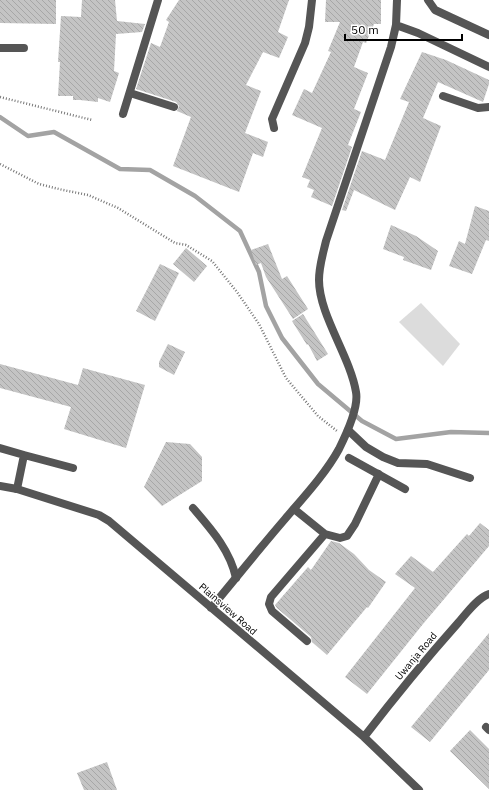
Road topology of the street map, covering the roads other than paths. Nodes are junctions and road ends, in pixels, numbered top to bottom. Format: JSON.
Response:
{"nodes":[{"id":1,"x":158,"y":0,"type":"edge"},
{"id":2,"x":312,"y":0,"type":"edge"},
{"id":3,"x":396,"y":0,"type":"edge"},
{"id":4,"x":428,"y":0,"type":"edge"},
{"id":5,"x":396,"y":24,"type":"junction"},
{"id":6,"x":489,"y":35,"type":"edge"},
{"id":7,"x":0,"y":48,"type":"edge"},
{"id":8,"x":24,"y":48,"type":"dead end"},
{"id":9,"x":489,"y":67,"type":"edge"},
{"id":10,"x":130,"y":93,"type":"junction"},
{"id":11,"x":443,"y":96,"type":"dead end"},
{"id":12,"x":174,"y":107,"type":"dead end"},
{"id":13,"x":489,"y":107,"type":"edge"},
{"id":14,"x":123,"y":114,"type":"dead end"},
{"id":15,"x":274,"y":128,"type":"dead end"},
{"id":16,"x":346,"y":433,"type":"junction"},
{"id":17,"x":0,"y":448,"type":"edge"},
{"id":18,"x":24,"y":455,"type":"junction"},
{"id":19,"x":349,"y":458,"type":"dead end"},
{"id":20,"x":73,"y":468,"type":"dead end"},
{"id":21,"x":379,"y":474,"type":"junction"},
{"id":22,"x":470,"y":478,"type":"dead end"},
{"id":23,"x":0,"y":486,"type":"edge"},
{"id":24,"x":405,"y":489,"type":"dead end"},
{"id":25,"x":17,"y":490,"type":"junction"},
{"id":26,"x":193,"y":508,"type":"dead end"},
{"id":27,"x":294,"y":509,"type":"junction"},
{"id":28,"x":326,"y":534,"type":"junction"},
{"id":29,"x":236,"y":578,"type":"junction"},
{"id":30,"x":489,"y":594,"type":"edge"},
{"id":31,"x":211,"y":608,"type":"junction"},
{"id":32,"x":307,"y":641,"type":"dead end"},
{"id":33,"x":364,"y":737,"type":"junction"},
{"id":34,"x":419,"y":790,"type":"edge"}],
"edges":[{"from":1,"to":10,"type":"street"},
{"from":2,"to":15,"type":"street"},
{"from":3,"to":5,"type":"street"},
{"from":4,"to":6,"type":"street"},
{"from":5,"to":9,"type":"street"},
{"from":5,"to":16,"type":"street"},
{"from":7,"to":8,"type":"street"},
{"from":10,"to":12,"type":"street"},
{"from":10,"to":14,"type":"street"},
{"from":11,"to":13,"type":"street"},
{"from":16,"to":22,"type":"street"},
{"from":16,"to":27,"type":"street"},
{"from":17,"to":18,"type":"street"},
{"from":18,"to":20,"type":"street"},
{"from":18,"to":25,"type":"street"},
{"from":19,"to":21,"type":"street"},
{"from":21,"to":24,"type":"street"},
{"from":21,"to":28,"type":"street"},
{"from":23,"to":25,"type":"street","name":"Plainsview Road"},
{"from":25,"to":31,"type":"street","name":"Plainsview Road"},
{"from":26,"to":29,"type":"street"},
{"from":27,"to":28,"type":"street"},
{"from":27,"to":29,"type":"street"},
{"from":28,"to":32,"type":"street"},
{"from":29,"to":31,"type":"street"},
{"from":30,"to":33,"type":"street","name":"Uwanja Road"},
{"from":31,"to":33,"type":"street","name":"Plainsview Road"},
{"from":33,"to":34,"type":"street","name":"Plainsview Road"}]}
